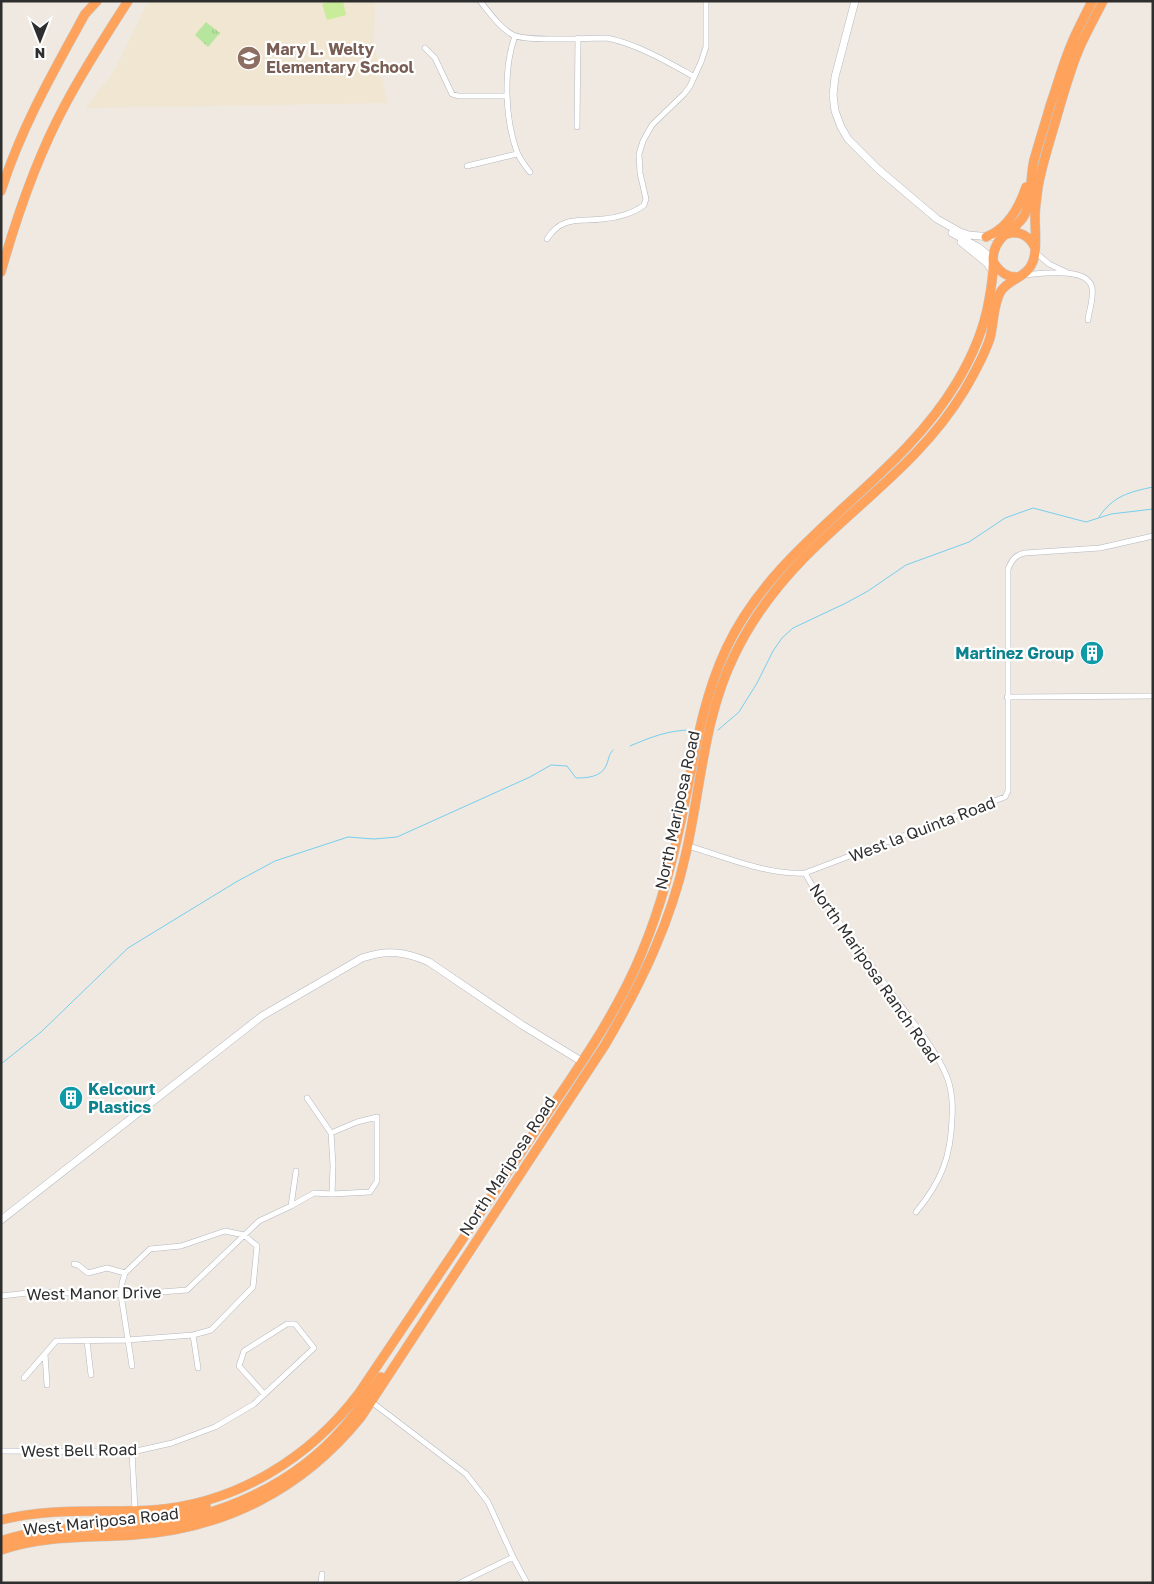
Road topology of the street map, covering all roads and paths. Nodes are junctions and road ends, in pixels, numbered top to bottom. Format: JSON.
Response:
{"nodes":[{"id":1,"x":90,"y":1,"type":"edge"},
{"id":2,"x":97,"y":1,"type":"edge"},
{"id":3,"x":129,"y":1,"type":"edge"},
{"id":4,"x":480,"y":1,"type":"edge"},
{"id":5,"x":706,"y":1,"type":"edge"},
{"id":6,"x":856,"y":1,"type":"edge"},
{"id":7,"x":1092,"y":1,"type":"edge"},
{"id":8,"x":1103,"y":1,"type":"edge"},
{"id":9,"x":85,"y":14,"type":"junction"},
{"id":10,"x":515,"y":36,"type":"junction"},
{"id":11,"x":578,"y":38,"type":"junction"},
{"id":12,"x":426,"y":48,"type":"dead end"},
{"id":13,"x":693,"y":76,"type":"junction"},
{"id":14,"x":506,"y":96,"type":"junction"},
{"id":15,"x":577,"y":127,"type":"dead end"},
{"id":16,"x":517,"y":154,"type":"junction"},
{"id":17,"x":1034,"y":160,"type":"junction"},
{"id":18,"x":467,"y":166,"type":"dead end"},
{"id":19,"x":530,"y":172,"type":"dead end"},
{"id":20,"x":1,"y":192,"type":"edge"},
{"id":21,"x":937,"y":219,"type":"junction"},
{"id":22,"x":949,"y":231,"type":"junction"},
{"id":23,"x":1004,"y":235,"type":"junction"},
{"id":24,"x":986,"y":237,"type":"junction"},
{"id":25,"x":547,"y":239,"type":"dead end"},
{"id":26,"x":1035,"y":250,"type":"junction"},
{"id":27,"x":993,"y":264,"type":"junction"},
{"id":28,"x":1,"y":272,"type":"edge"},
{"id":29,"x":1071,"y":274,"type":"junction"},
{"id":30,"x":1021,"y":276,"type":"junction"},
{"id":31,"x":1088,"y":320,"type":"dead end"},
{"id":32,"x":957,"y":382,"type":"junction"},
{"id":33,"x":960,"y":397,"type":"junction"},
{"id":34,"x":914,"y":440,"type":"junction"},
{"id":35,"x":915,"y":455,"type":"junction"},
{"id":36,"x":850,"y":502,"type":"junction"},
{"id":37,"x":849,"y":517,"type":"junction"},
{"id":38,"x":1153,"y":536,"type":"edge"},
{"id":39,"x":1153,"y":696,"type":"edge"},
{"id":40,"x":1007,"y":697,"type":"junction"},
{"id":41,"x":699,"y":752,"type":"junction"},
{"id":42,"x":688,"y":846,"type":"junction"},
{"id":43,"x":806,"y":873,"type":"junction"},
{"id":44,"x":626,"y":986,"type":"junction"},
{"id":45,"x":636,"y":991,"type":"junction"},
{"id":46,"x":581,"y":1061,"type":"junction"},
{"id":47,"x":307,"y":1098,"type":"dead end"},
{"id":48,"x":331,"y":1132,"type":"junction"},
{"id":49,"x":540,"y":1143,"type":"junction"},
{"id":50,"x":296,"y":1171,"type":"dead end"},
{"id":51,"x":332,"y":1194,"type":"junction"},
{"id":52,"x":290,"y":1206,"type":"junction"},
{"id":53,"x":916,"y":1212,"type":"dead end"},
{"id":54,"x":1,"y":1220,"type":"edge"},
{"id":55,"x":244,"y":1235,"type":"junction"},
{"id":56,"x":74,"y":1264,"type":"dead end"},
{"id":57,"x":125,"y":1273,"type":"junction"},
{"id":58,"x":121,"y":1295,"type":"junction"},
{"id":59,"x":1,"y":1296,"type":"edge"},
{"id":60,"x":193,"y":1335,"type":"junction"},
{"id":61,"x":127,"y":1340,"type":"junction"},
{"id":62,"x":87,"y":1341,"type":"junction"},
{"id":63,"x":45,"y":1354,"type":"junction"},
{"id":64,"x":132,"y":1366,"type":"dead end"},
{"id":65,"x":198,"y":1368,"type":"dead end"},
{"id":66,"x":90,"y":1375,"type":"dead end"},
{"id":67,"x":24,"y":1378,"type":"dead end"},
{"id":68,"x":47,"y":1385,"type":"dead end"},
{"id":69,"x":264,"y":1394,"type":"junction"},
{"id":70,"x":365,"y":1398,"type":"junction"},
{"id":71,"x":1,"y":1451,"type":"edge"},
{"id":72,"x":132,"y":1452,"type":"junction"},
{"id":73,"x":281,"y":1467,"type":"junction"},
{"id":74,"x":135,"y":1510,"type":"junction"},
{"id":75,"x":1,"y":1520,"type":"edge"},
{"id":76,"x":1,"y":1535,"type":"edge"},
{"id":77,"x":1,"y":1541,"type":"edge"},
{"id":78,"x":1,"y":1550,"type":"edge"},
{"id":79,"x":513,"y":1556,"type":"junction"},
{"id":80,"x":322,"y":1574,"type":"dead end"},
{"id":81,"x":321,"y":1583,"type":"edge"},
{"id":82,"x":460,"y":1583,"type":"edge"},
{"id":83,"x":527,"y":1583,"type":"edge"}],
"edges":[{"from":1,"to":9,"type":"highway"},
{"from":2,"to":9,"type":"highway"},
{"from":3,"to":28,"type":"highway"},
{"from":4,"to":10,"type":"street"},
{"from":5,"to":13,"type":"street"},
{"from":6,"to":21,"type":"street"},
{"from":7,"to":17,"type":"highway","name":"North Mariposa Road"},
{"from":8,"to":26,"type":"highway","name":"North Mariposa Road"},
{"from":9,"to":20,"type":"highway"},
{"from":10,"to":11,"type":"street"},
{"from":10,"to":14,"type":"street"},
{"from":11,"to":13,"type":"street"},
{"from":11,"to":15,"type":"street"},
{"from":12,"to":14,"type":"street"},
{"from":13,"to":25,"type":"street"},
{"from":14,"to":16,"type":"street"},
{"from":16,"to":18,"type":"street"},
{"from":16,"to":19,"type":"street"},
{"from":17,"to":23,"type":"highway","name":"North Mariposa Road"},
{"from":17,"to":24,"type":"highway"},
{"from":21,"to":22,"type":"street"},
{"from":21,"to":24,"type":"street"},
{"from":22,"to":27,"type":"street"},
{"from":22,"to":27,"type":"street"},
{"from":23,"to":24,"type":"street"},
{"from":23,"to":26,"type":"highway"},
{"from":23,"to":27,"type":"highway","name":"North Mariposa Road"},
{"from":26,"to":29,"type":"street"},
{"from":26,"to":30,"type":"highway","name":"North Mariposa Road"},
{"from":27,"to":30,"type":"highway"},
{"from":27,"to":32,"type":"highway","name":"North Mariposa Road"},
{"from":29,"to":30,"type":"street"},
{"from":29,"to":31,"type":"street"},
{"from":30,"to":33,"type":"highway","name":"North Mariposa Road"},
{"from":32,"to":33,"type":"highway"},
{"from":32,"to":34,"type":"highway","name":"North Mariposa Road"},
{"from":33,"to":35,"type":"highway","name":"North Mariposa Road"},
{"from":34,"to":35,"type":"highway"},
{"from":34,"to":36,"type":"highway","name":"North Mariposa Road"},
{"from":35,"to":37,"type":"highway","name":"North Mariposa Road"},
{"from":36,"to":37,"type":"highway"},
{"from":36,"to":41,"type":"highway","name":"North Mariposa Road"},
{"from":37,"to":41,"type":"highway","name":"North Mariposa Road"},
{"from":38,"to":40,"type":"street"},
{"from":39,"to":40,"type":"street"},
{"from":40,"to":43,"type":"street","name":"West la Quinta Road"},
{"from":41,"to":42,"type":"highway","name":"North Mariposa Road"},
{"from":41,"to":44,"type":"highway","name":"North Mariposa Road"},
{"from":42,"to":43,"type":"street","name":"West la Quinta Road"},
{"from":42,"to":44,"type":"highway"},
{"from":42,"to":45,"type":"highway","name":"North Mariposa Road"},
{"from":43,"to":53,"type":"street","name":"North Mariposa Ranch Road"},
{"from":44,"to":46,"type":"highway","name":"North Mariposa Road"},
{"from":45,"to":46,"type":"highway"},
{"from":45,"to":49,"type":"highway","name":"North Mariposa Road"},
{"from":46,"to":49,"type":"highway"},
{"from":46,"to":54,"type":"street"},
{"from":46,"to":70,"type":"highway","name":"North Mariposa Road"},
{"from":47,"to":48,"type":"street"},
{"from":48,"to":51,"type":"street"},
{"from":48,"to":51,"type":"street"},
{"from":49,"to":70,"type":"highway","name":"North Mariposa Road"},
{"from":50,"to":52,"type":"street"},
{"from":51,"to":52,"type":"street"},
{"from":52,"to":55,"type":"street"},
{"from":55,"to":57,"type":"street"},
{"from":55,"to":58,"type":"street","name":"West Manor Drive"},
{"from":55,"to":60,"type":"street"},
{"from":56,"to":57,"type":"street","name":"West Manor Drive"},
{"from":57,"to":58,"type":"street"},
{"from":58,"to":59,"type":"street","name":"West Manor Drive"},
{"from":58,"to":61,"type":"street"},
{"from":60,"to":61,"type":"street"},
{"from":60,"to":65,"type":"street"},
{"from":61,"to":62,"type":"street"},
{"from":61,"to":64,"type":"street"},
{"from":62,"to":63,"type":"street"},
{"from":62,"to":66,"type":"street"},
{"from":63,"to":67,"type":"street"},
{"from":63,"to":68,"type":"street"},
{"from":69,"to":69,"type":"street","name":"West Bell Road"},
{"from":69,"to":72,"type":"street","name":"West Bell Road"},
{"from":70,"to":73,"type":"highway","name":"West Mariposa Road"},
{"from":70,"to":77,"type":"highway"},
{"from":70,"to":78,"type":"highway","name":"West Mariposa Road"},
{"from":70,"to":79,"type":"street"},
{"from":71,"to":72,"type":"street","name":"West Bell Road"},
{"from":72,"to":74,"type":"street"},
{"from":73,"to":74,"type":"highway","name":"West Mariposa Road"},
{"from":73,"to":76,"type":"highway"},
{"from":74,"to":75,"type":"highway","name":"West Mariposa Road"},
{"from":79,"to":82,"type":"street"},
{"from":79,"to":83,"type":"street"},
{"from":80,"to":81,"type":"street"}]}
